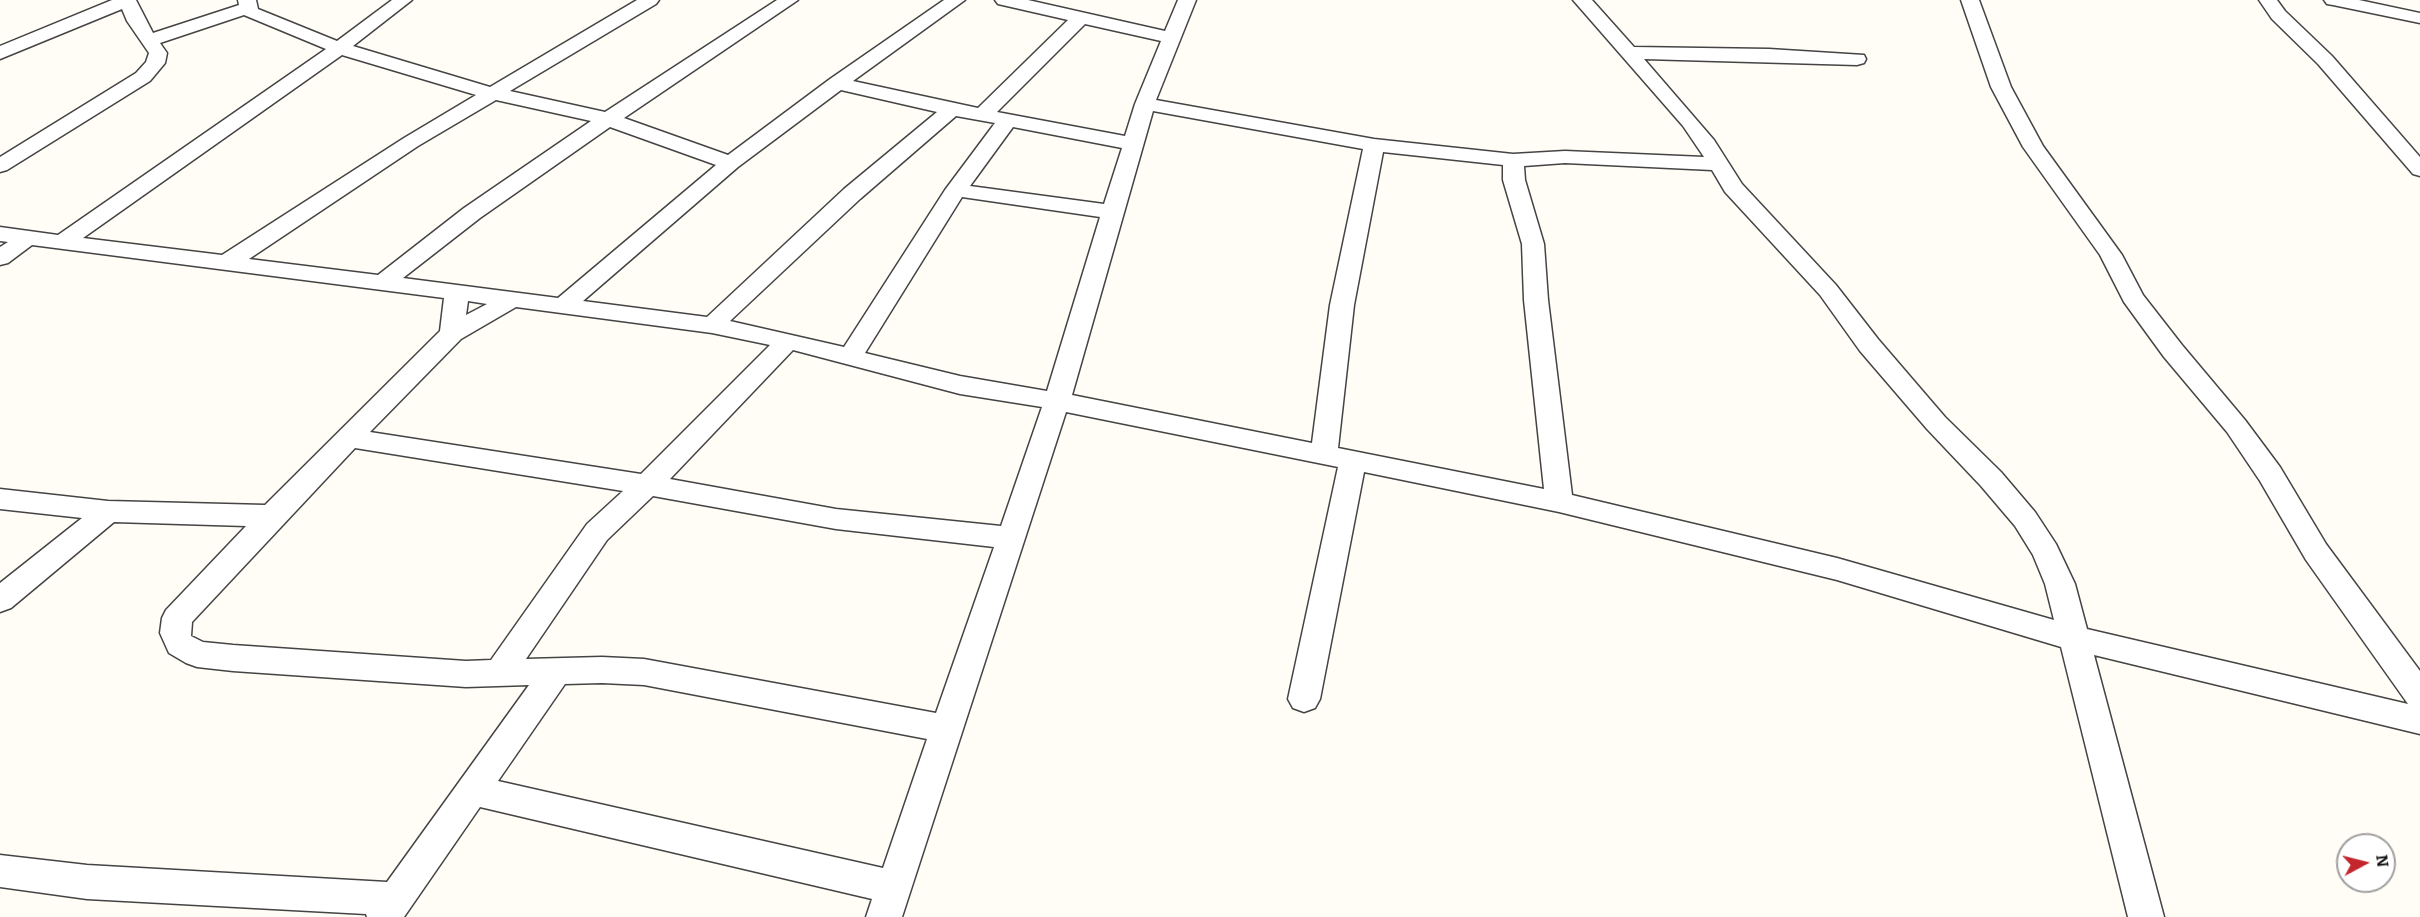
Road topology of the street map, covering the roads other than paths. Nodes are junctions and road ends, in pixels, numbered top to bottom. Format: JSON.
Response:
{"nodes":[{"id":1,"x":127,"y":0,"type":"edge"},
{"id":2,"x":403,"y":0,"type":"edge"},
{"id":3,"x":650,"y":0,"type":"edge"},
{"id":4,"x":789,"y":0,"type":"edge"},
{"id":5,"x":956,"y":0,"type":"edge"},
{"id":6,"x":1004,"y":0,"type":"edge"},
{"id":7,"x":1187,"y":0,"type":"edge"},
{"id":8,"x":1582,"y":0,"type":"edge"},
{"id":9,"x":1970,"y":0,"type":"edge"},
{"id":10,"x":2268,"y":0,"type":"edge"},
{"id":11,"x":2333,"y":0,"type":"edge"},
{"id":12,"x":247,"y":4,"type":"edge"},
{"id":13,"x":1081,"y":17,"type":"junction"},
{"id":14,"x":2420,"y":18,"type":"edge"},
{"id":15,"x":1173,"y":38,"type":"junction"},
{"id":16,"x":150,"y":40,"type":"junction"},
{"id":17,"x":339,"y":48,"type":"junction"},
{"id":18,"x":0,"y":53,"type":"edge"},
{"id":19,"x":1629,"y":53,"type":"junction"},
{"id":20,"x":1857,"y":59,"type":"dead end"},
{"id":21,"x":837,"y":83,"type":"junction"},
{"id":22,"x":491,"y":93,"type":"junction"},
{"id":23,"x":1145,"y":104,"type":"junction"},
{"id":24,"x":952,"y":110,"type":"junction"},
{"id":25,"x":982,"y":115,"type":"junction"},
{"id":26,"x":608,"y":119,"type":"junction"},
{"id":27,"x":1008,"y":120,"type":"junction"},
{"id":28,"x":1133,"y":144,"type":"junction"},
{"id":29,"x":1374,"y":144,"type":"junction"},
{"id":30,"x":1513,"y":160,"type":"junction"},
{"id":31,"x":731,"y":163,"type":"junction"},
{"id":32,"x":1717,"y":164,"type":"junction"},
{"id":33,"x":0,"y":166,"type":"edge"},
{"id":34,"x":2420,"y":170,"type":"edge"},
{"id":35,"x":956,"y":190,"type":"junction"},
{"id":36,"x":1112,"y":212,"type":"junction"},
{"id":37,"x":0,"y":234,"type":"edge"},
{"id":38,"x":30,"y":237,"type":"junction"},
{"id":39,"x":64,"y":242,"type":"junction"},
{"id":40,"x":0,"y":258,"type":"edge"},
{"id":41,"x":228,"y":262,"type":"junction"},
{"id":42,"x":382,"y":283,"type":"junction"},
{"id":43,"x":457,"y":291,"type":"junction"},
{"id":44,"x":511,"y":300,"type":"junction"},
{"id":45,"x":565,"y":304,"type":"junction"},
{"id":46,"x":712,"y":325,"type":"junction"},
{"id":47,"x":452,"y":333,"type":"junction"},
{"id":48,"x":788,"y":341,"type":"junction"},
{"id":49,"x":850,"y":357,"type":"junction"},
{"id":50,"x":1056,"y":401,"type":"junction"},
{"id":51,"x":350,"y":438,"type":"junction"},
{"id":52,"x":1338,"y":458,"type":"junction"},
{"id":53,"x":648,"y":485,"type":"junction"},
{"id":54,"x":0,"y":499,"type":"edge"},
{"id":55,"x":1559,"y":502,"type":"junction"},
{"id":56,"x":108,"y":511,"type":"junction"},
{"id":57,"x":272,"y":516,"type":"junction"},
{"id":58,"x":1009,"y":538,"type":"junction"},
{"id":59,"x":0,"y":600,"type":"edge"},
{"id":60,"x":2073,"y":638,"type":"junction"},
{"id":61,"x":557,"y":671,"type":"junction"},
{"id":62,"x":499,"y":674,"type":"junction"},
{"id":63,"x":2420,"y":695,"type":"edge"},
{"id":64,"x":1304,"y":699,"type":"dead end"},
{"id":65,"x":2420,"y":720,"type":"edge"},
{"id":66,"x":948,"y":729,"type":"junction"},
{"id":67,"x":472,"y":789,"type":"junction"},
{"id":68,"x":0,"y":871,"type":"edge"},
{"id":69,"x":889,"y":902,"type":"edge"},
{"id":70,"x":388,"y":908,"type":"edge"},
{"id":71,"x":2146,"y":917,"type":"edge"}],
"edges":[{"from":1,"to":16,"type":"street"},
{"from":1,"to":18,"type":"street"},
{"from":2,"to":17,"type":"street"},
{"from":3,"to":22,"type":"street"},
{"from":4,"to":26,"type":"street"},
{"from":5,"to":21,"type":"street"},
{"from":6,"to":13,"type":"street"},
{"from":7,"to":15,"type":"street"},
{"from":8,"to":19,"type":"street"},
{"from":9,"to":63,"type":"street"},
{"from":10,"to":34,"type":"street"},
{"from":11,"to":14,"type":"street"},
{"from":12,"to":16,"type":"street"},
{"from":12,"to":17,"type":"street"},
{"from":13,"to":15,"type":"street"},
{"from":13,"to":25,"type":"street"},
{"from":15,"to":23,"type":"street"},
{"from":16,"to":33,"type":"street"},
{"from":17,"to":22,"type":"street"},
{"from":17,"to":39,"type":"street"},
{"from":19,"to":20,"type":"street"},
{"from":19,"to":32,"type":"street"},
{"from":21,"to":24,"type":"street"},
{"from":21,"to":31,"type":"street"},
{"from":22,"to":26,"type":"street"},
{"from":22,"to":41,"type":"street"},
{"from":23,"to":28,"type":"street"},
{"from":23,"to":29,"type":"street"},
{"from":24,"to":25,"type":"street"},
{"from":24,"to":46,"type":"street"},
{"from":25,"to":27,"type":"street"},
{"from":26,"to":31,"type":"street"},
{"from":26,"to":42,"type":"street"},
{"from":27,"to":28,"type":"street"},
{"from":27,"to":35,"type":"street"},
{"from":28,"to":36,"type":"street"},
{"from":29,"to":30,"type":"street"},
{"from":29,"to":52,"type":"street"},
{"from":30,"to":32,"type":"street"},
{"from":30,"to":55,"type":"street"},
{"from":31,"to":45,"type":"street"},
{"from":32,"to":60,"type":"street"},
{"from":35,"to":36,"type":"street"},
{"from":35,"to":49,"type":"street"},
{"from":36,"to":50,"type":"street"},
{"from":37,"to":38,"type":"street"},
{"from":38,"to":39,"type":"street"},
{"from":38,"to":40,"type":"street"},
{"from":39,"to":41,"type":"street"},
{"from":41,"to":42,"type":"street"},
{"from":42,"to":43,"type":"street"},
{"from":43,"to":44,"type":"street"},
{"from":43,"to":47,"type":"street"},
{"from":44,"to":45,"type":"street"},
{"from":44,"to":47,"type":"street"},
{"from":45,"to":46,"type":"street"},
{"from":46,"to":48,"type":"street"},
{"from":47,"to":51,"type":"street"},
{"from":48,"to":49,"type":"street"},
{"from":48,"to":53,"type":"street"},
{"from":49,"to":50,"type":"street"},
{"from":50,"to":52,"type":"street"},
{"from":50,"to":58,"type":"street"},
{"from":51,"to":53,"type":"street"},
{"from":51,"to":57,"type":"street"},
{"from":52,"to":55,"type":"street"},
{"from":52,"to":64,"type":"street"},
{"from":53,"to":58,"type":"street"},
{"from":53,"to":62,"type":"street"},
{"from":54,"to":56,"type":"street"},
{"from":55,"to":60,"type":"street"},
{"from":56,"to":57,"type":"street"},
{"from":56,"to":59,"type":"street"},
{"from":57,"to":62,"type":"street"},
{"from":58,"to":66,"type":"street"},
{"from":60,"to":65,"type":"street"},
{"from":60,"to":71,"type":"street"},
{"from":61,"to":62,"type":"street"},
{"from":61,"to":66,"type":"street"},
{"from":61,"to":67,"type":"street"},
{"from":66,"to":69,"type":"street"},
{"from":67,"to":69,"type":"street"},
{"from":67,"to":70,"type":"street"},
{"from":68,"to":70,"type":"street"}]}
